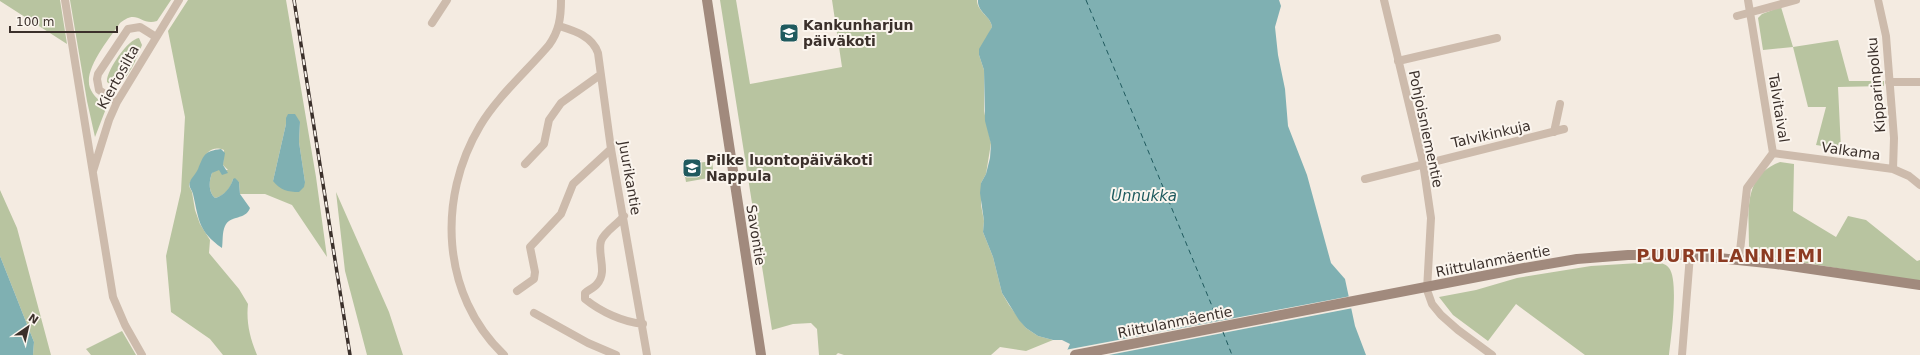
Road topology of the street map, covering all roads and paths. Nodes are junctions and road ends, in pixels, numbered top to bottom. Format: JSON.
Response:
{"nodes":[{"id":1,"x":66,"y":0,"type":"edge"},
{"id":2,"x":180,"y":0,"type":"edge"},
{"id":3,"x":447,"y":0,"type":"edge"},
{"id":4,"x":562,"y":0,"type":"edge"},
{"id":5,"x":707,"y":0,"type":"edge"},
{"id":6,"x":1384,"y":0,"type":"edge"},
{"id":7,"x":1748,"y":0,"type":"edge"},
{"id":8,"x":1796,"y":0,"type":"edge"},
{"id":9,"x":1878,"y":0,"type":"edge"},
{"id":10,"x":1750,"y":12,"type":"junction"},
{"id":11,"x":1737,"y":16,"type":"dead end"},
{"id":12,"x":432,"y":23,"type":"dead end"},
{"id":13,"x":560,"y":26,"type":"junction"},
{"id":14,"x":156,"y":37,"type":"junction"},
{"id":15,"x":1497,"y":38,"type":"dead end"},
{"id":16,"x":1398,"y":61,"type":"junction"},
{"id":17,"x":600,"y":75,"type":"junction"},
{"id":18,"x":1889,"y":82,"type":"junction"},
{"id":19,"x":1920,"y":82,"type":"edge"},
{"id":20,"x":117,"y":102,"type":"junction"},
{"id":21,"x":1560,"y":104,"type":"dead end"},
{"id":22,"x":1564,"y":129,"type":"dead end"},
{"id":23,"x":1554,"y":132,"type":"junction"},
{"id":24,"x":611,"y":149,"type":"junction"},
{"id":25,"x":1773,"y":153,"type":"junction"},
{"id":26,"x":1423,"y":163,"type":"junction"},
{"id":27,"x":525,"y":164,"type":"dead end"},
{"id":28,"x":1893,"y":170,"type":"junction"},
{"id":29,"x":93,"y":174,"type":"junction"},
{"id":30,"x":1365,"y":179,"type":"dead end"},
{"id":31,"x":1920,"y":185,"type":"edge"},
{"id":32,"x":624,"y":216,"type":"junction"},
{"id":33,"x":1690,"y":255,"type":"junction"},
{"id":34,"x":1739,"y":260,"type":"junction"},
{"id":35,"x":1920,"y":285,"type":"edge"},
{"id":36,"x":517,"y":292,"type":"dead end"},
{"id":37,"x":534,"y":314,"type":"dead end"},
{"id":38,"x":643,"y":324,"type":"junction"},
{"id":39,"x":142,"y":355,"type":"edge"},
{"id":40,"x":504,"y":355,"type":"edge"},
{"id":41,"x":616,"y":355,"type":"edge"},
{"id":42,"x":647,"y":355,"type":"edge"},
{"id":43,"x":761,"y":355,"type":"edge"},
{"id":44,"x":1075,"y":355,"type":"edge"},
{"id":45,"x":1492,"y":355,"type":"edge"},
{"id":46,"x":1682,"y":355,"type":"edge"}],
"edges":[{"from":1,"to":29,"type":"street"},
{"from":2,"to":14,"type":"street","name":"Kiertosilta"},
{"from":3,"to":12,"type":"street"},
{"from":4,"to":13,"type":"street"},
{"from":5,"to":43,"type":"street","name":"Savontie"},
{"from":6,"to":16,"type":"street","name":"Pohjoisniementie"},
{"from":7,"to":10,"type":"street","name":"Talvitaival"},
{"from":8,"to":10,"type":"street"},
{"from":9,"to":18,"type":"street","name":"Kipparinpolku"},
{"from":10,"to":11,"type":"street"},
{"from":10,"to":25,"type":"street","name":"Talvitaival"},
{"from":13,"to":17,"type":"street","name":"Juurikantie"},
{"from":13,"to":40,"type":"street"},
{"from":14,"to":20,"type":"street","name":"Kiertosilta"},
{"from":14,"to":20,"type":"street"},
{"from":15,"to":16,"type":"street"},
{"from":16,"to":26,"type":"street","name":"Pohjoisniementie"},
{"from":17,"to":24,"type":"street","name":"Juurikantie"},
{"from":17,"to":27,"type":"street"},
{"from":18,"to":19,"type":"street"},
{"from":18,"to":28,"type":"street","name":"Kipparinpolku"},
{"from":20,"to":29,"type":"street","name":"Kiertosilta"},
{"from":21,"to":23,"type":"street"},
{"from":22,"to":23,"type":"street","name":"Talvikinkuja"},
{"from":23,"to":26,"type":"street","name":"Talvikinkuja"},
{"from":24,"to":32,"type":"street","name":"Juurikantie"},
{"from":24,"to":36,"type":"street"},
{"from":25,"to":28,"type":"street","name":"Valkama"},
{"from":25,"to":34,"type":"street","name":"Talvitaival"},
{"from":26,"to":30,"type":"street","name":"Talvikinkuja"},
{"from":26,"to":45,"type":"street","name":"Pohjoisniementie"},
{"from":28,"to":31,"type":"street","name":"Valkama"},
{"from":29,"to":39,"type":"street"},
{"from":32,"to":38,"type":"street","name":"Juurikantie"},
{"from":32,"to":38,"type":"street"},
{"from":33,"to":34,"type":"street","name":"Riittulanmäentie"},
{"from":33,"to":44,"type":"street","name":"Riittulanmäentie"},
{"from":33,"to":46,"type":"street"},
{"from":34,"to":35,"type":"street","name":"Riittulanmäentie"},
{"from":37,"to":41,"type":"street"},
{"from":38,"to":42,"type":"street","name":"Juurikantie"}]}
